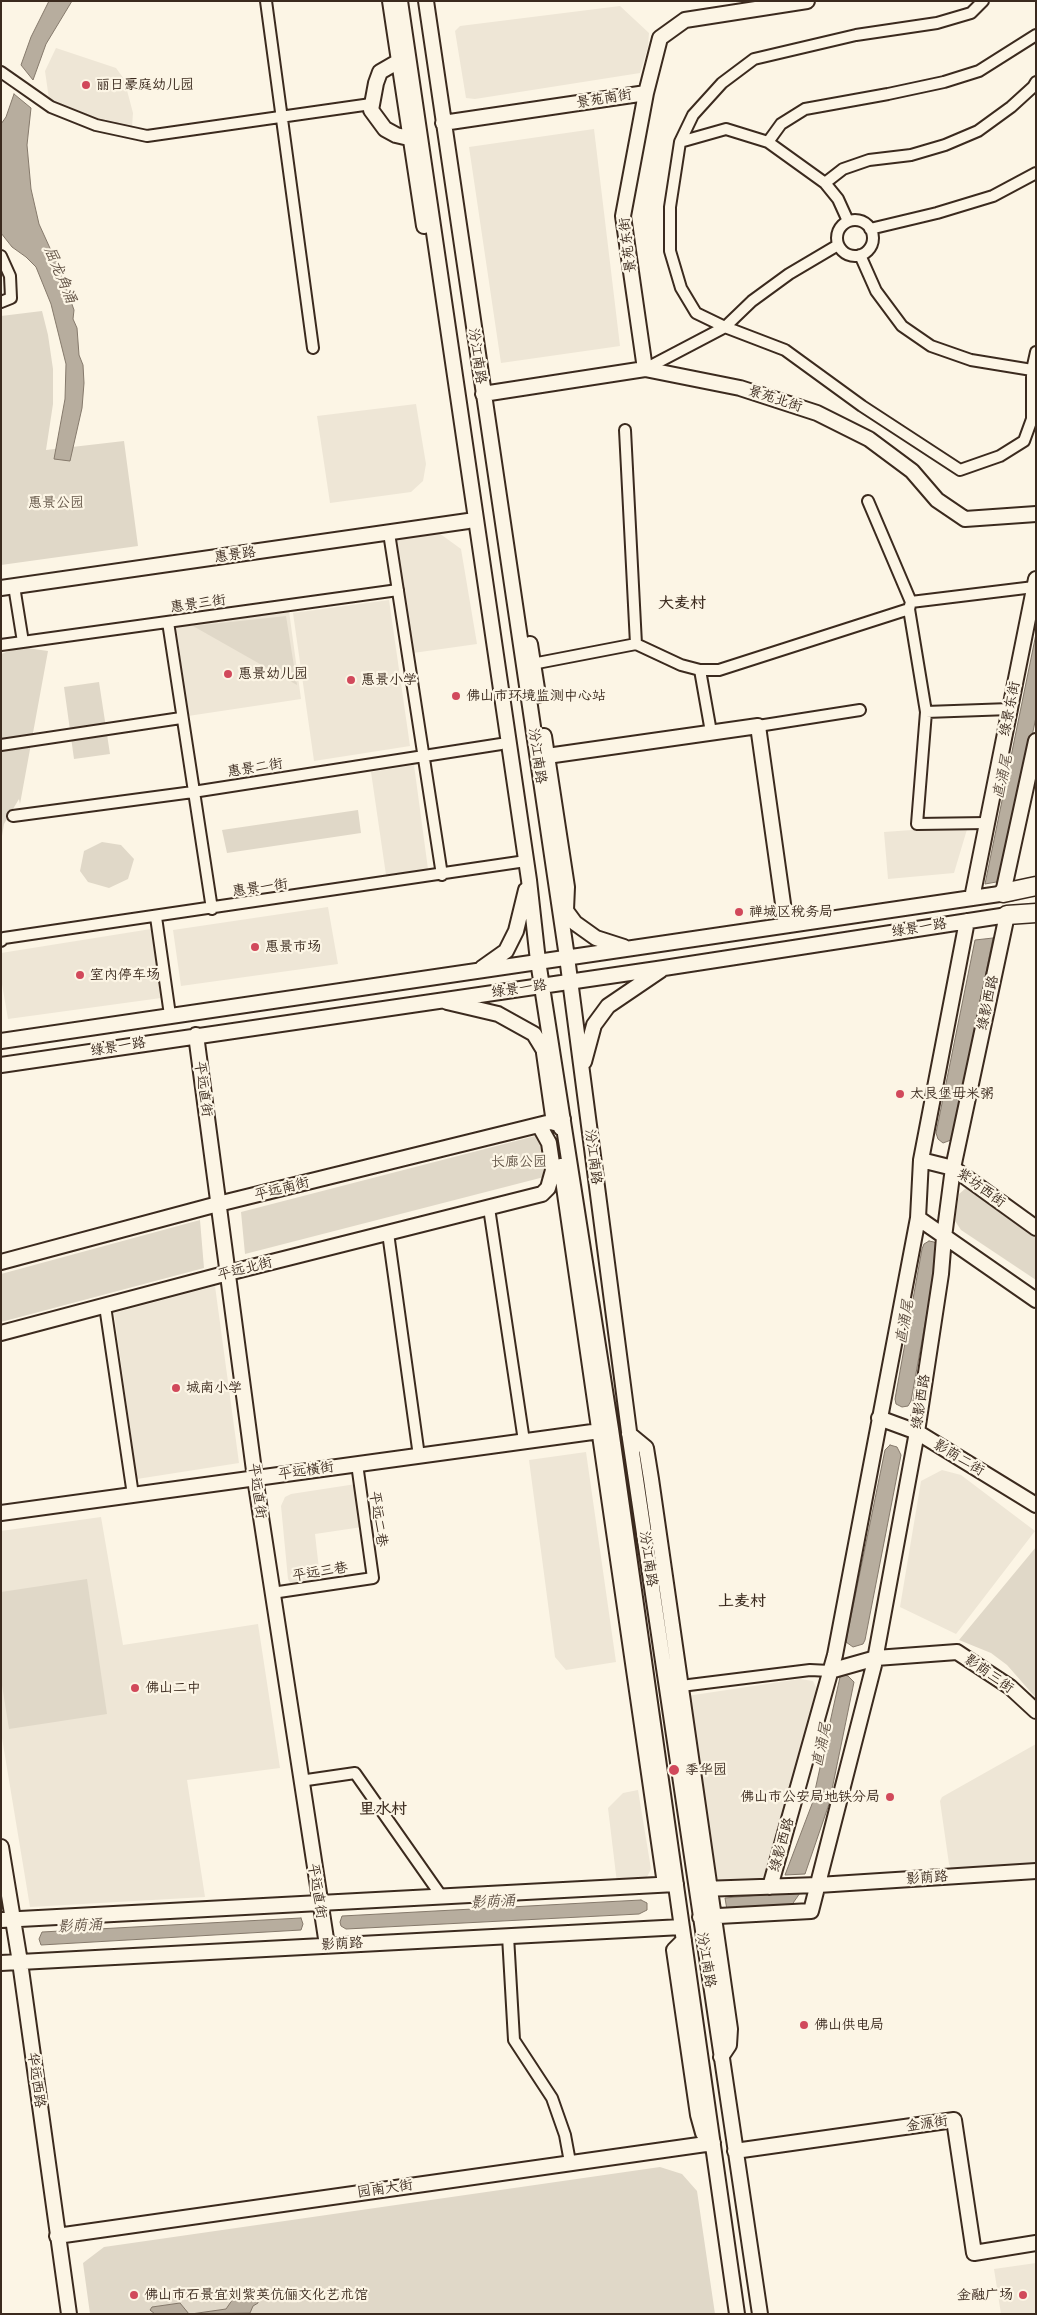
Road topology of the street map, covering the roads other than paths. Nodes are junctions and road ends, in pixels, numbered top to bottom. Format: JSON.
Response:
{"nodes":[{"id":1,"x":266,"y":1,"type":"edge"},
{"id":2,"x":390,"y":1,"type":"edge"},
{"id":3,"x":400,"y":1,"type":"edge"},
{"id":4,"x":426,"y":1,"type":"edge"},
{"id":5,"x":807,"y":1,"type":"edge"},
{"id":6,"x":984,"y":1,"type":"edge"},
{"id":7,"x":1036,"y":35,"type":"edge"},
{"id":8,"x":404,"y":60,"type":"junction"},
{"id":9,"x":1,"y":73,"type":"edge"},
{"id":10,"x":1036,"y":82,"type":"edge"},
{"id":11,"x":646,"y":93,"type":"junction"},
{"id":12,"x":371,"y":104,"type":"junction"},
{"id":13,"x":283,"y":117,"type":"junction"},
{"id":14,"x":443,"y":123,"type":"junction"},
{"id":15,"x":416,"y":140,"type":"junction"},
{"id":16,"x":680,"y":142,"type":"junction"},
{"id":17,"x":768,"y":142,"type":"junction"},
{"id":18,"x":1036,"y":173,"type":"edge"},
{"id":19,"x":825,"y":183,"type":"junction"},
{"id":20,"x":848,"y":221,"type":"junction"},
{"id":21,"x":870,"y":230,"type":"junction"},
{"id":22,"x":838,"y":245,"type":"junction"},
{"id":23,"x":860,"y":255,"type":"junction"},
{"id":24,"x":1,"y":256,"type":"edge"},
{"id":25,"x":1,"y":302,"type":"edge"},
{"id":26,"x":725,"y":327,"type":"junction"},
{"id":27,"x":313,"y":348,"type":"dead end"},
{"id":28,"x":1036,"y":352,"type":"edge"},
{"id":29,"x":645,"y":369,"type":"junction"},
{"id":30,"x":1032,"y":370,"type":"junction"},
{"id":31,"x":487,"y":393,"type":"junction"},
{"id":32,"x":625,"y":430,"type":"dead end"},
{"id":33,"x":868,"y":500,"type":"dead end"},
{"id":34,"x":1036,"y":514,"type":"edge"},
{"id":35,"x":468,"y":521,"type":"junction"},
{"id":36,"x":389,"y":532,"type":"junction"},
{"id":37,"x":1035,"y":583,"type":"edge"},
{"id":38,"x":8,"y":587,"type":"edge"},
{"id":39,"x":398,"y":590,"type":"junction"},
{"id":40,"x":910,"y":606,"type":"junction"},
{"id":41,"x":168,"y":622,"type":"junction"},
{"id":42,"x":23,"y":642,"type":"junction"},
{"id":43,"x":636,"y":644,"type":"junction"},
{"id":44,"x":1,"y":645,"type":"edge"},
{"id":45,"x":528,"y":665,"type":"junction"},
{"id":46,"x":700,"y":670,"type":"junction"},
{"id":47,"x":496,"y":683,"type":"junction"},
{"id":48,"x":1010,"y":709,"type":"junction"},
{"id":49,"x":860,"y":710,"type":"dead end"},
{"id":50,"x":926,"y":712,"type":"junction"},
{"id":51,"x":181,"y":718,"type":"junction"},
{"id":52,"x":758,"y":726,"type":"junction"},
{"id":53,"x":710,"y":732,"type":"junction"},
{"id":54,"x":1036,"y":741,"type":"edge"},
{"id":55,"x":501,"y":744,"type":"junction"},
{"id":56,"x":1,"y":745,"type":"edge"},
{"id":57,"x":423,"y":756,"type":"junction"},
{"id":58,"x":547,"y":756,"type":"junction"},
{"id":59,"x":193,"y":792,"type":"junction"},
{"id":60,"x":13,"y":816,"type":"dead end"},
{"id":61,"x":987,"y":823,"type":"junction"},
{"id":62,"x":519,"y":862,"type":"junction"},
{"id":63,"x":442,"y":875,"type":"junction"},
{"id":64,"x":529,"y":880,"type":"junction"},
{"id":65,"x":1036,"y":888,"type":"edge"},
{"id":66,"x":1004,"y":893,"type":"junction"},
{"id":67,"x":524,"y":898,"type":"junction"},
{"id":68,"x":972,"y":898,"type":"junction"},
{"id":69,"x":563,"y":907,"type":"junction"},
{"id":70,"x":212,"y":908,"type":"junction"},
{"id":71,"x":1036,"y":912,"type":"edge"},
{"id":72,"x":1007,"y":915,"type":"junction"},
{"id":73,"x":156,"y":917,"type":"junction"},
{"id":74,"x":967,"y":921,"type":"junction"},
{"id":75,"x":786,"y":924,"type":"junction"},
{"id":76,"x":2,"y":939,"type":"edge"},
{"id":77,"x":627,"y":948,"type":"junction"},
{"id":78,"x":567,"y":957,"type":"junction"},
{"id":79,"x":538,"y":961,"type":"junction"},
{"id":80,"x":664,"y":968,"type":"junction"},
{"id":81,"x":479,"y":969,"type":"junction"},
{"id":82,"x":571,"y":982,"type":"junction"},
{"id":83,"x":542,"y":985,"type":"junction"},
{"id":84,"x":439,"y":1000,"type":"junction"},
{"id":85,"x":170,"y":1015,"type":"junction"},
{"id":86,"x":196,"y":1035,"type":"junction"},
{"id":87,"x":1,"y":1041,"type":"edge"},
{"id":88,"x":543,"y":1047,"type":"junction"},
{"id":89,"x":1,"y":1065,"type":"edge"},
{"id":90,"x":582,"y":1070,"type":"junction"},
{"id":91,"x":556,"y":1072,"type":"junction"},
{"id":92,"x":558,"y":1120,"type":"junction"},
{"id":93,"x":539,"y":1125,"type":"junction"},
{"id":94,"x":921,"y":1160,"type":"junction"},
{"id":95,"x":953,"y":1168,"type":"junction"},
{"id":96,"x":564,"y":1188,"type":"junction"},
{"id":97,"x":542,"y":1194,"type":"junction"},
{"id":98,"x":218,"y":1204,"type":"junction"},
{"id":99,"x":489,"y":1208,"type":"junction"},
{"id":100,"x":918,"y":1218,"type":"junction"},
{"id":101,"x":1036,"y":1228,"type":"edge"},
{"id":102,"x":388,"y":1233,"type":"junction"},
{"id":103,"x":944,"y":1237,"type":"junction"},
{"id":104,"x":1,"y":1262,"type":"edge"},
{"id":105,"x":228,"y":1273,"type":"junction"},
{"id":106,"x":1036,"y":1300,"type":"edge"},
{"id":107,"x":105,"y":1306,"type":"junction"},
{"id":108,"x":1,"y":1333,"type":"edge"},
{"id":109,"x":879,"y":1418,"type":"junction"},
{"id":110,"x":605,"y":1430,"type":"junction"},
{"id":111,"x":917,"y":1432,"type":"junction"},
{"id":112,"x":629,"y":1434,"type":"junction"},
{"id":113,"x":524,"y":1441,"type":"junction"},
{"id":114,"x":418,"y":1456,"type":"junction"},
{"id":115,"x":357,"y":1464,"type":"junction"},
{"id":116,"x":255,"y":1478,"type":"junction"},
{"id":117,"x":651,"y":1479,"type":"junction"},
{"id":118,"x":636,"y":1481,"type":"junction"},
{"id":119,"x":132,"y":1495,"type":"junction"},
{"id":120,"x":1036,"y":1505,"type":"edge"},
{"id":121,"x":1,"y":1513,"type":"edge"},
{"id":122,"x":373,"y":1578,"type":"joint"},
{"id":123,"x":272,"y":1593,"type":"junction"},
{"id":124,"x":876,"y":1658,"type":"junction"},
{"id":125,"x":830,"y":1671,"type":"junction"},
{"id":126,"x":681,"y":1686,"type":"junction"},
{"id":127,"x":666,"y":1688,"type":"junction"},
{"id":128,"x":1036,"y":1711,"type":"edge"},
{"id":129,"x":300,"y":1781,"type":"junction"},
{"id":130,"x":1,"y":1847,"type":"edge"},
{"id":131,"x":1036,"y":1870,"type":"edge"},
{"id":132,"x":818,"y":1885,"type":"junction"},
{"id":133,"x":770,"y":1887,"type":"junction"},
{"id":134,"x":676,"y":1888,"type":"junction"},
{"id":135,"x":701,"y":1890,"type":"junction"},
{"id":136,"x":442,"y":1897,"type":"junction"},
{"id":137,"x":320,"y":1908,"type":"junction"},
{"id":138,"x":700,"y":1916,"type":"junction"},
{"id":139,"x":714,"y":1916,"type":"junction"},
{"id":140,"x":7,"y":1919,"type":"edge"},
{"id":141,"x":682,"y":1929,"type":"junction"},
{"id":142,"x":508,"y":1936,"type":"junction"},
{"id":143,"x":326,"y":1941,"type":"junction"},
{"id":144,"x":20,"y":1962,"type":"junction"},
{"id":145,"x":1,"y":1963,"type":"edge"},
{"id":146,"x":721,"y":2057,"type":"junction"},
{"id":147,"x":713,"y":2143,"type":"junction"},
{"id":148,"x":735,"y":2151,"type":"junction"},
{"id":149,"x":570,"y":2162,"type":"junction"},
{"id":150,"x":57,"y":2236,"type":"junction"},
{"id":151,"x":1036,"y":2244,"type":"edge"},
{"id":152,"x":69,"y":2314,"type":"edge"},
{"id":153,"x":737,"y":2314,"type":"edge"},
{"id":154,"x":760,"y":2314,"type":"edge"}],
"edges":[{"from":1,"to":13,"type":"street"},
{"from":2,"to":8,"type":"street"},
{"from":3,"to":8,"type":"street","name":"汾江南路"},
{"from":4,"to":14,"type":"street","name":"汾江南路"},
{"from":5,"to":11,"type":"street","name":"景苑南街"},
{"from":6,"to":16,"type":"street"},
{"from":7,"to":17,"type":"street"},
{"from":8,"to":12,"type":"street"},
{"from":8,"to":15,"type":"street","name":"汾江南路"},
{"from":9,"to":13,"type":"street"},
{"from":10,"to":19,"type":"street"},
{"from":11,"to":14,"type":"street","name":"景苑南街"},
{"from":11,"to":29,"type":"street","name":"景苑东街"},
{"from":12,"to":13,"type":"street"},
{"from":12,"to":15,"type":"street"},
{"from":13,"to":27,"type":"street"},
{"from":14,"to":31,"type":"street","name":"汾江南路"},
{"from":15,"to":35,"type":"street"},
{"from":15,"to":47,"type":"street","name":"汾江南路"},
{"from":16,"to":17,"type":"street"},
{"from":16,"to":26,"type":"street"},
{"from":17,"to":19,"type":"street"},
{"from":18,"to":21,"type":"street"},
{"from":19,"to":20,"type":"street"},
{"from":20,"to":21,"type":"street"},
{"from":20,"to":22,"type":"street"},
{"from":21,"to":23,"type":"street"},
{"from":22,"to":23,"type":"street"},
{"from":22,"to":26,"type":"street"},
{"from":23,"to":30,"type":"street"},
{"from":24,"to":25,"type":"street"},
{"from":26,"to":29,"type":"street"},
{"from":26,"to":30,"type":"street"},
{"from":28,"to":30,"type":"street"},
{"from":29,"to":31,"type":"street","name":"景苑北街"},
{"from":29,"to":34,"type":"street","name":"景苑北街"},
{"from":31,"to":45,"type":"street","name":"汾江南路"},
{"from":32,"to":43,"type":"street"},
{"from":33,"to":40,"type":"street"},
{"from":35,"to":36,"type":"street","name":"惠景路"},
{"from":35,"to":47,"type":"street"},
{"from":36,"to":38,"type":"street","name":"惠景路"},
{"from":36,"to":39,"type":"street"},
{"from":37,"to":40,"type":"street"},
{"from":37,"to":48,"type":"street","name":"绿景东街"},
{"from":38,"to":42,"type":"street"},
{"from":39,"to":41,"type":"street","name":"惠景三街"},
{"from":39,"to":57,"type":"street"},
{"from":40,"to":46,"type":"street"},
{"from":40,"to":50,"type":"street"},
{"from":41,"to":42,"type":"street","name":"惠景三街"},
{"from":41,"to":51,"type":"street"},
{"from":42,"to":44,"type":"street","name":"惠景三街"},
{"from":43,"to":45,"type":"street"},
{"from":43,"to":46,"type":"street"},
{"from":45,"to":58,"type":"street"},
{"from":45,"to":69,"type":"street","name":"汾江南路"},
{"from":46,"to":53,"type":"street"},
{"from":47,"to":55,"type":"street"},
{"from":47,"to":64,"type":"street","name":"汾江南路"},
{"from":48,"to":50,"type":"street"},
{"from":48,"to":61,"type":"street","name":"绿景东街"},
{"from":49,"to":52,"type":"street"},
{"from":50,"to":61,"type":"street"},
{"from":51,"to":56,"type":"street"},
{"from":51,"to":59,"type":"street"},
{"from":52,"to":53,"type":"street"},
{"from":52,"to":75,"type":"street"},
{"from":53,"to":58,"type":"street"},
{"from":54,"to":66,"type":"street"},
{"from":55,"to":57,"type":"street","name":"惠景二街"},
{"from":55,"to":62,"type":"street"},
{"from":57,"to":59,"type":"street","name":"惠景二街"},
{"from":57,"to":63,"type":"street"},
{"from":58,"to":69,"type":"street"},
{"from":59,"to":60,"type":"street","name":"惠景二街"},
{"from":59,"to":70,"type":"street"},
{"from":61,"to":68,"type":"street","name":"绿景东街"},
{"from":62,"to":63,"type":"street","name":"惠景一街"},
{"from":62,"to":67,"type":"street"},
{"from":63,"to":70,"type":"street","name":"惠景一街"},
{"from":64,"to":67,"type":"street"},
{"from":64,"to":79,"type":"street","name":"汾江南路"},
{"from":65,"to":66,"type":"highway"},
{"from":66,"to":68,"type":"street","name":"绿景一路"},
{"from":67,"to":81,"type":"street"},
{"from":68,"to":75,"type":"street","name":"绿景一路"},
{"from":69,"to":77,"type":"street"},
{"from":69,"to":78,"type":"street","name":"汾江南路"},
{"from":70,"to":73,"type":"street","name":"惠景一街"},
{"from":71,"to":72,"type":"highway"},
{"from":72,"to":74,"type":"street","name":"绿景一路"},
{"from":72,"to":95,"type":"street","name":"绿影西路"},
{"from":73,"to":76,"type":"street","name":"惠景一街"},
{"from":73,"to":85,"type":"street"},
{"from":74,"to":80,"type":"street","name":"绿景一路"},
{"from":74,"to":94,"type":"street","name":"绿影西路"},
{"from":75,"to":77,"type":"street","name":"绿景一路"},
{"from":77,"to":78,"type":"street","name":"绿景一路"},
{"from":78,"to":79,"type":"street","name":"绿景一路"},
{"from":78,"to":82,"type":"street","name":"汾江南路"},
{"from":79,"to":81,"type":"street","name":"绿景一路"},
{"from":79,"to":83,"type":"street","name":"汾江南路"},
{"from":80,"to":82,"type":"street","name":"绿景一路"},
{"from":80,"to":90,"type":"street"},
{"from":81,"to":85,"type":"street","name":"绿景一路"},
{"from":82,"to":83,"type":"street","name":"绿景一路"},
{"from":82,"to":90,"type":"street","name":"汾江南路"},
{"from":83,"to":84,"type":"street","name":"绿景一路"},
{"from":83,"to":91,"type":"street","name":"汾江南路"},
{"from":84,"to":86,"type":"street","name":"绿景一路"},
{"from":84,"to":88,"type":"street"},
{"from":85,"to":87,"type":"street","name":"绿景一路"},
{"from":86,"to":89,"type":"street","name":"绿景一路"},
{"from":86,"to":98,"type":"street","name":"平远直街"},
{"from":88,"to":91,"type":"street"},
{"from":88,"to":92,"type":"street"},
{"from":90,"to":112,"type":"street","name":"汾江南路"},
{"from":91,"to":92,"type":"street","name":"汾江南路"},
{"from":92,"to":93,"type":"street","name":"平远南街"},
{"from":92,"to":96,"type":"street"},
{"from":92,"to":110,"type":"street","name":"汾江南路"},
{"from":93,"to":97,"type":"street"},
{"from":93,"to":98,"type":"street","name":"平远南街"},
{"from":94,"to":95,"type":"street","name":"紫坊西街"},
{"from":94,"to":100,"type":"street","name":"绿影西路"},
{"from":95,"to":101,"type":"street","name":"紫坊西街"},
{"from":95,"to":103,"type":"street","name":"绿影西路"},
{"from":96,"to":97,"type":"street","name":"平远北街"},
{"from":96,"to":110,"type":"street"},
{"from":97,"to":99,"type":"street","name":"平远北街"},
{"from":98,"to":104,"type":"street","name":"平远南街"},
{"from":98,"to":105,"type":"street","name":"平远直街"},
{"from":99,"to":102,"type":"street","name":"平远北街"},
{"from":99,"to":113,"type":"street"},
{"from":100,"to":103,"type":"street"},
{"from":100,"to":109,"type":"street","name":"绿影西路"},
{"from":102,"to":105,"type":"street","name":"平远北街"},
{"from":102,"to":114,"type":"street"},
{"from":103,"to":106,"type":"street"},
{"from":103,"to":111,"type":"street","name":"绿影西路"},
{"from":105,"to":107,"type":"street","name":"平远北街"},
{"from":105,"to":116,"type":"street","name":"平远直街"},
{"from":107,"to":108,"type":"street","name":"平远北街"},
{"from":107,"to":119,"type":"street"},
{"from":109,"to":111,"type":"street","name":"影荫二街"},
{"from":109,"to":125,"type":"street","name":"绿影西路"},
{"from":110,"to":113,"type":"street","name":"平远横街"},
{"from":110,"to":134,"type":"street","name":"汾江南路"},
{"from":111,"to":120,"type":"street","name":"影荫二街"},
{"from":111,"to":124,"type":"street","name":"绿影西路"},
{"from":112,"to":117,"type":"street"},
{"from":112,"to":118,"type":"street","name":"汾江南路"},
{"from":113,"to":114,"type":"street","name":"平远横街"},
{"from":114,"to":115,"type":"street","name":"平远横街"},
{"from":115,"to":116,"type":"street","name":"平远横街"},
{"from":115,"to":122,"type":"street","name":"平远二巷"},
{"from":116,"to":119,"type":"street","name":"平远横街"},
{"from":116,"to":123,"type":"street","name":"平远直街"},
{"from":117,"to":118,"type":"street"},
{"from":117,"to":126,"type":"street"},
{"from":118,"to":127,"type":"street","name":"汾江南路"},
{"from":119,"to":121,"type":"street","name":"平远横街"},
{"from":122,"to":123,"type":"street","name":"平远三巷"},
{"from":123,"to":129,"type":"street","name":"平远直街"},
{"from":124,"to":125,"type":"street","name":"影荫三街"},
{"from":124,"to":128,"type":"street","name":"影荫三街"},
{"from":124,"to":132,"type":"street","name":"绿影西路"},
{"from":125,"to":126,"type":"street"},
{"from":125,"to":133,"type":"street","name":"绿影西路"},
{"from":126,"to":127,"type":"street"},
{"from":126,"to":135,"type":"street"},
{"from":127,"to":135,"type":"street","name":"汾江南路"},
{"from":129,"to":136,"type":"street"},
{"from":129,"to":137,"type":"street","name":"平远直街"},
{"from":130,"to":140,"type":"street","name":"华远西路"},
{"from":131,"to":132,"type":"street","name":"影荫路"},
{"from":132,"to":133,"type":"street","name":"影荫路"},
{"from":132,"to":139,"type":"street"},
{"from":133,"to":135,"type":"street","name":"影荫路"},
{"from":134,"to":136,"type":"street"},
{"from":134,"to":141,"type":"street","name":"汾江南路"},
{"from":135,"to":138,"type":"street","name":"汾江南路"},
{"from":135,"to":139,"type":"street"},
{"from":136,"to":137,"type":"street"},
{"from":137,"to":140,"type":"street"},
{"from":137,"to":143,"type":"street","name":"平远直街"},
{"from":138,"to":139,"type":"street"},
{"from":138,"to":146,"type":"street","name":"汾江南路"},
{"from":139,"to":146,"type":"street"},
{"from":140,"to":144,"type":"street","name":"华远西路"},
{"from":141,"to":142,"type":"street","name":"影荫路"},
{"from":141,"to":147,"type":"street","name":"汾江南路"},
{"from":142,"to":143,"type":"street","name":"影荫路"},
{"from":142,"to":149,"type":"street"},
{"from":143,"to":144,"type":"street","name":"影荫路"},
{"from":144,"to":145,"type":"street","name":"影荫路"},
{"from":144,"to":150,"type":"street","name":"华远西路"},
{"from":146,"to":148,"type":"street","name":"汾江南路"},
{"from":147,"to":149,"type":"street","name":"园南大街"},
{"from":147,"to":153,"type":"street","name":"汾江南路"},
{"from":148,"to":151,"type":"street","name":"金源街"},
{"from":148,"to":154,"type":"street","name":"汾江南路"},
{"from":149,"to":150,"type":"street","name":"园南大街"},
{"from":150,"to":152,"type":"street","name":"华远西路"}]}
